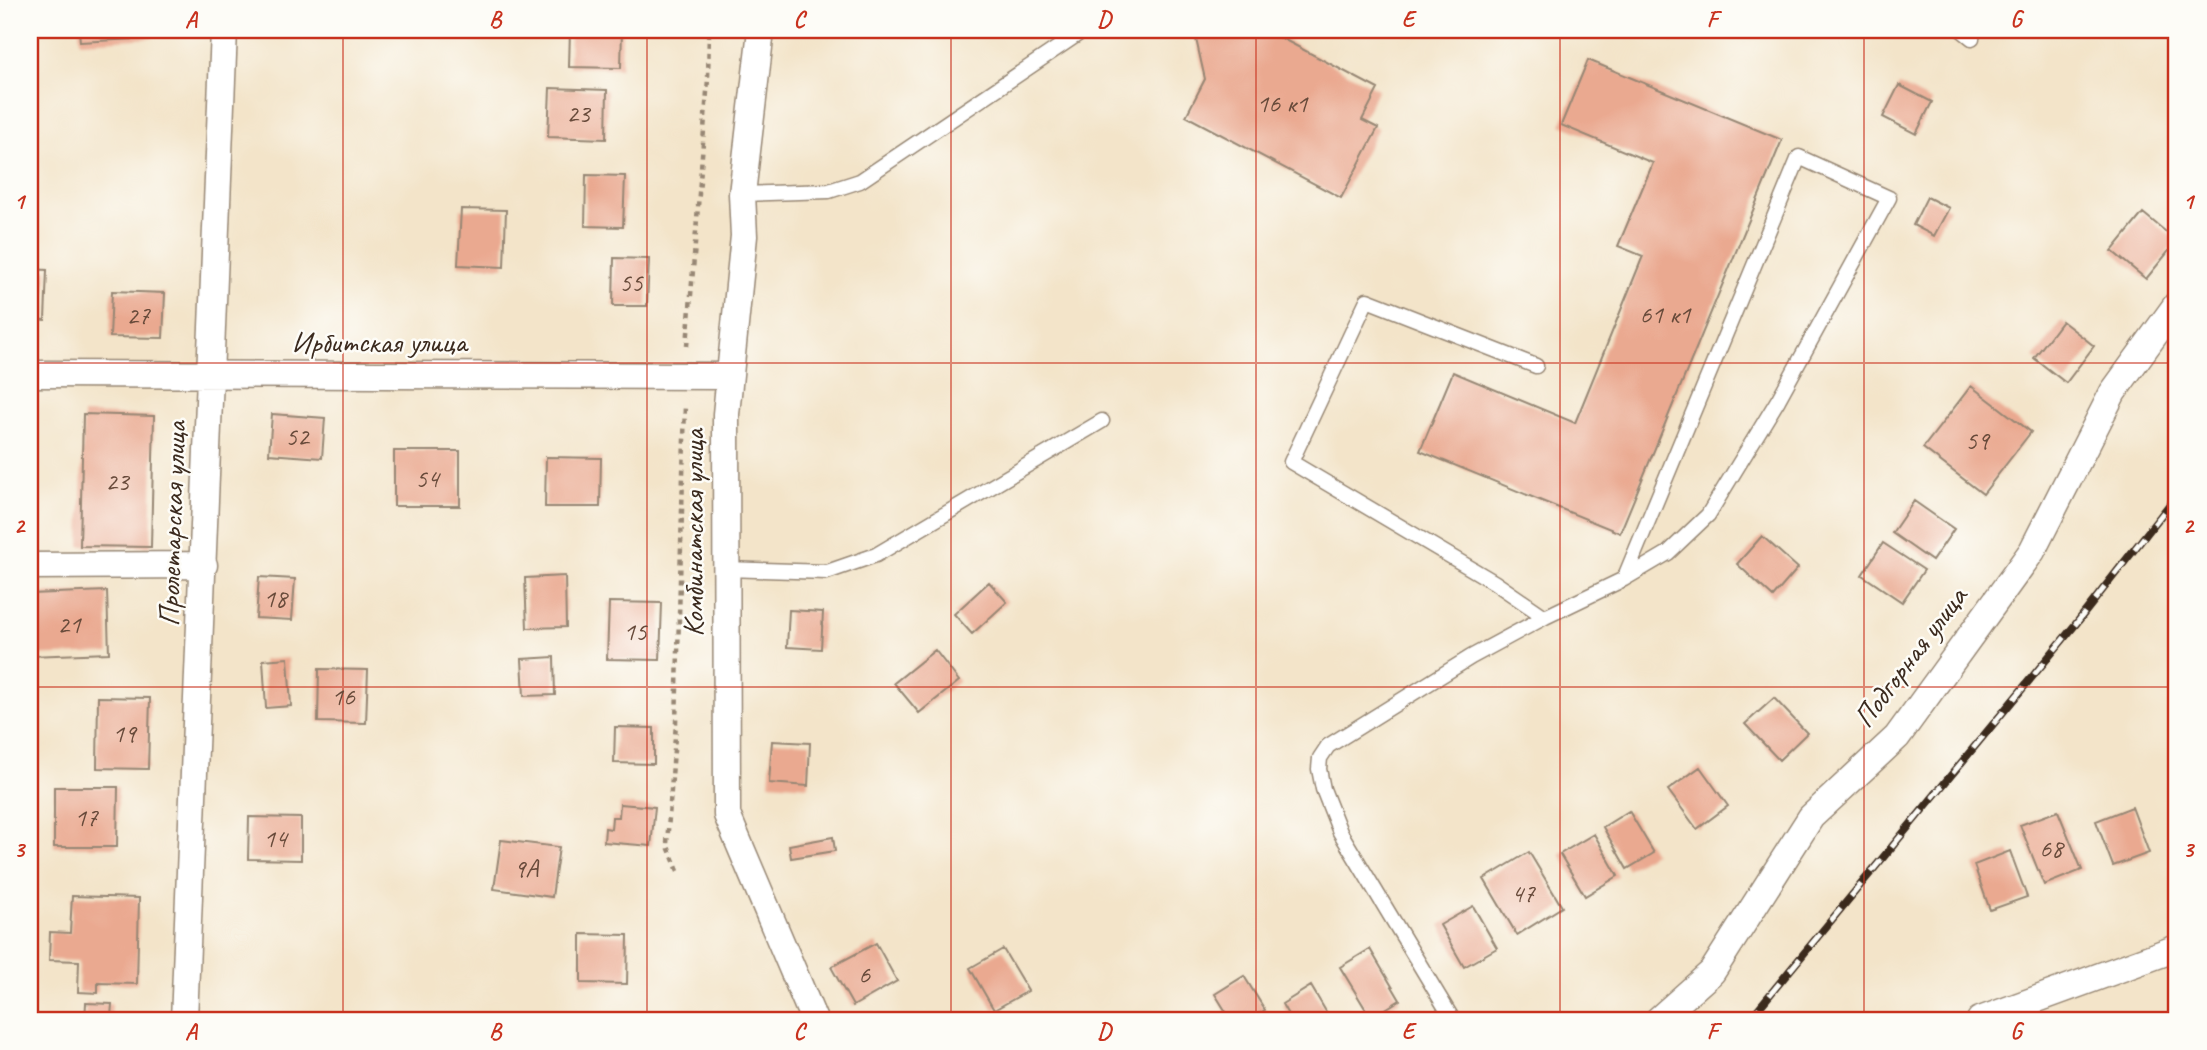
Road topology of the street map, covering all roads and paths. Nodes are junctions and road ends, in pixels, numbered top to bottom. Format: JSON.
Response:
{"nodes":[{"id":1,"x":224,"y":30,"type":"edge"},
{"id":2,"x":709,"y":30,"type":"edge"},
{"id":3,"x":761,"y":30,"type":"edge"},
{"id":4,"x":1084,"y":30,"type":"edge"},
{"id":5,"x":1962,"y":30,"type":"edge"},
{"id":6,"x":1974,"y":30,"type":"edge"},
{"id":7,"x":742,"y":194,"type":"junction"},
{"id":8,"x":2177,"y":304,"type":"edge"},
{"id":9,"x":1535,"y":366,"type":"dead end"},
{"id":10,"x":30,"y":374,"type":"edge"},
{"id":11,"x":211,"y":374,"type":"junction"},
{"id":12,"x":684,"y":376,"type":"junction"},
{"id":13,"x":729,"y":376,"type":"junction"},
{"id":14,"x":1102,"y":421,"type":"dead end"},
{"id":15,"x":204,"y":565,"type":"junction"},
{"id":16,"x":30,"y":566,"type":"edge"},
{"id":17,"x":725,"y":569,"type":"junction"},
{"id":18,"x":1624,"y":579,"type":"junction"},
{"id":19,"x":1545,"y":617,"type":"junction"},
{"id":20,"x":678,"y":871,"type":"dead end"},
{"id":21,"x":2177,"y":948,"type":"edge"},
{"id":22,"x":184,"y":1020,"type":"edge"},
{"id":23,"x":814,"y":1020,"type":"edge"},
{"id":24,"x":1453,"y":1020,"type":"edge"},
{"id":25,"x":1658,"y":1020,"type":"edge"},
{"id":26,"x":1980,"y":1020,"type":"edge"}],
"edges":[{"from":1,"to":11,"type":"street","name":"Пролетарская улица"},
{"from":2,"to":12,"type":"path"},
{"from":3,"to":7,"type":"street","name":"Комбинатская улица"},
{"from":4,"to":7,"type":"lane"},
{"from":5,"to":6,"type":"lane"},
{"from":7,"to":13,"type":"street","name":"Комбинатская улица"},
{"from":8,"to":25,"type":"street","name":"Подгорная улица"},
{"from":9,"to":19,"type":"lane"},
{"from":10,"to":11,"type":"street","name":"Ирбитская улица"},
{"from":11,"to":12,"type":"street","name":"Ирбитская улица"},
{"from":11,"to":15,"type":"street","name":"Пролетарская улица"},
{"from":12,"to":13,"type":"street","name":"Ирбитская улица"},
{"from":12,"to":20,"type":"path"},
{"from":13,"to":17,"type":"street","name":"Комбинатская улица"},
{"from":14,"to":17,"type":"lane"},
{"from":15,"to":16,"type":"street"},
{"from":15,"to":22,"type":"street","name":"Пролетарская улица"},
{"from":17,"to":23,"type":"street","name":"Комбинатская улица"},
{"from":18,"to":18,"type":"lane"},
{"from":18,"to":19,"type":"lane"},
{"from":19,"to":24,"type":"lane"},
{"from":21,"to":26,"type":"street"}]}
